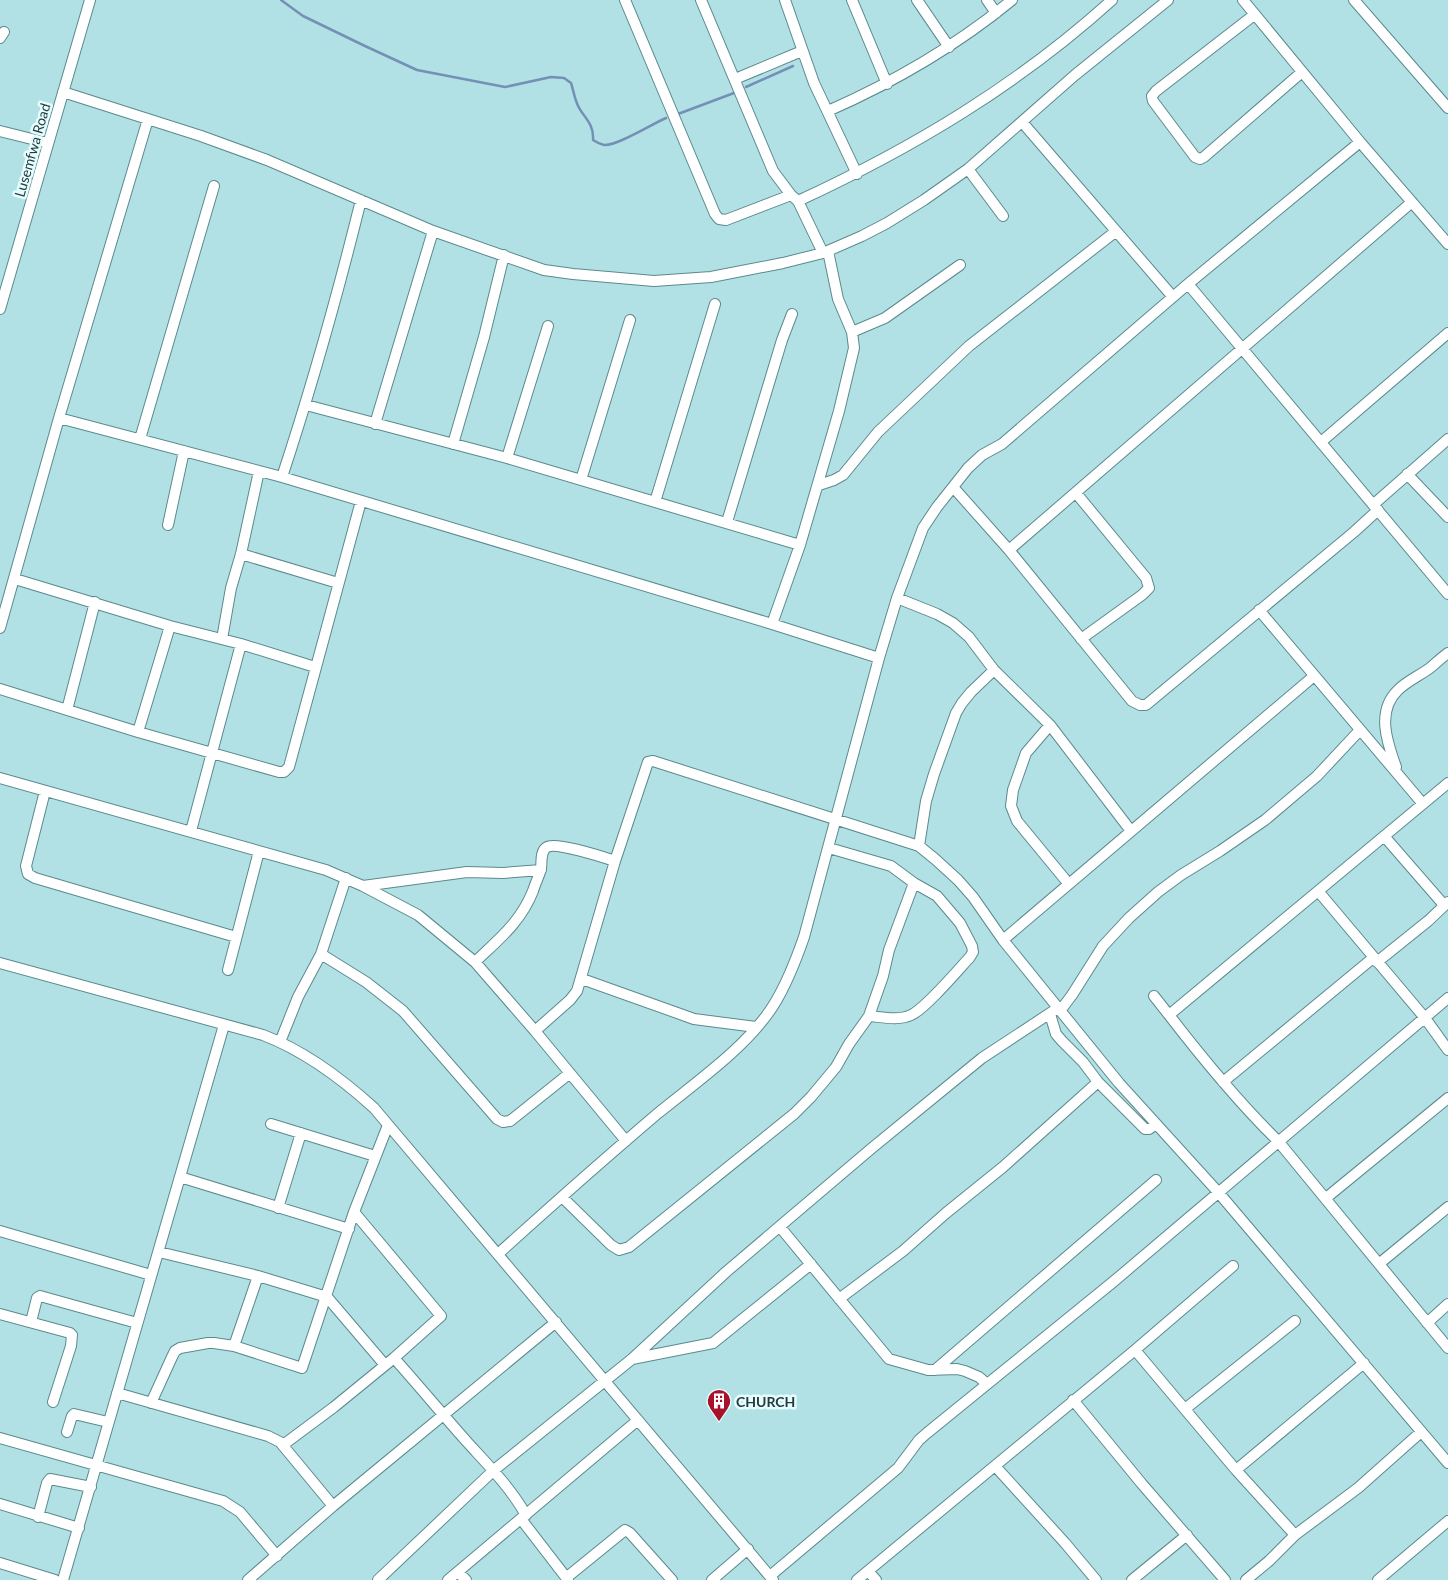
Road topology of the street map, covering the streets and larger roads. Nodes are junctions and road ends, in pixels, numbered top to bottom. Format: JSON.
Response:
{"nodes":[{"id":1,"x":90,"y":0,"type":"edge"},
{"id":2,"x":625,"y":0,"type":"edge"},
{"id":3,"x":701,"y":0,"type":"edge"},
{"id":4,"x":785,"y":0,"type":"edge"},
{"id":5,"x":852,"y":0,"type":"edge"},
{"id":6,"x":917,"y":0,"type":"edge"},
{"id":7,"x":987,"y":0,"type":"edge"},
{"id":8,"x":1012,"y":0,"type":"edge"},
{"id":9,"x":1112,"y":0,"type":"edge"},
{"id":10,"x":1168,"y":0,"type":"edge"},
{"id":11,"x":1243,"y":0,"type":"edge"},
{"id":12,"x":1354,"y":0,"type":"edge"},
{"id":13,"x":996,"y":13,"type":"junction"},
{"id":14,"x":1254,"y":15,"type":"junction"},
{"id":15,"x":949,"y":47,"type":"junction"},
{"id":16,"x":802,"y":52,"type":"junction"},
{"id":17,"x":1302,"y":72,"type":"junction"},
{"id":18,"x":735,"y":79,"type":"junction"},
{"id":19,"x":887,"y":84,"type":"junction"},
{"id":20,"x":63,"y":92,"type":"junction"},
{"id":21,"x":1448,"y":108,"type":"edge"},
{"id":22,"x":828,"y":111,"type":"junction"},
{"id":23,"x":148,"y":119,"type":"junction"},
{"id":24,"x":1022,"y":122,"type":"junction"},
{"id":25,"x":0,"y":131,"type":"edge"},
{"id":26,"x":1360,"y":142,"type":"junction"},
{"id":27,"x":48,"y":143,"type":"junction"},
{"id":28,"x":968,"y":168,"type":"junction"},
{"id":29,"x":857,"y":174,"type":"junction"},
{"id":30,"x":214,"y":186,"type":"dead end"},
{"id":31,"x":795,"y":198,"type":"junction"},
{"id":32,"x":362,"y":200,"type":"junction"},
{"id":33,"x":1412,"y":202,"type":"junction"},
{"id":34,"x":1002,"y":216,"type":"dead end"},
{"id":35,"x":433,"y":231,"type":"junction"},
{"id":36,"x":1115,"y":232,"type":"junction"},
{"id":37,"x":1448,"y":244,"type":"edge"},
{"id":38,"x":825,"y":252,"type":"junction"},
{"id":39,"x":504,"y":255,"type":"junction"},
{"id":40,"x":960,"y":264,"type":"dead end"},
{"id":41,"x":1188,"y":284,"type":"junction"},
{"id":42,"x":1173,"y":297,"type":"junction"},
{"id":43,"x":715,"y":304,"type":"dead end"},
{"id":44,"x":0,"y":308,"type":"edge"},
{"id":45,"x":792,"y":314,"type":"dead end"},
{"id":46,"x":630,"y":320,"type":"dead end"},
{"id":47,"x":548,"y":326,"type":"dead end"},
{"id":48,"x":852,"y":332,"type":"junction"},
{"id":49,"x":1448,"y":333,"type":"edge"},
{"id":50,"x":1241,"y":349,"type":"junction"},
{"id":51,"x":306,"y":405,"type":"junction"},
{"id":52,"x":59,"y":418,"type":"junction"},
{"id":53,"x":375,"y":424,"type":"junction"},
{"id":54,"x":140,"y":439,"type":"junction"},
{"id":55,"x":1448,"y":439,"type":"edge"},
{"id":56,"x":1320,"y":442,"type":"junction"},
{"id":57,"x":452,"y":444,"type":"junction"},
{"id":58,"x":184,"y":451,"type":"junction"},
{"id":59,"x":507,"y":458,"type":"junction"},
{"id":60,"x":259,"y":471,"type":"junction"},
{"id":61,"x":1407,"y":474,"type":"junction"},
{"id":62,"x":282,"y":477,"type":"junction"},
{"id":63,"x":581,"y":480,"type":"junction"},
{"id":64,"x":819,"y":486,"type":"junction"},
{"id":65,"x":953,"y":487,"type":"junction"},
{"id":66,"x":1076,"y":493,"type":"junction"},
{"id":67,"x":361,"y":500,"type":"junction"},
{"id":68,"x":655,"y":502,"type":"junction"},
{"id":69,"x":1376,"y":507,"type":"junction"},
{"id":70,"x":1448,"y":517,"type":"edge"},
{"id":71,"x":727,"y":522,"type":"junction"},
{"id":72,"x":168,"y":525,"type":"dead end"},
{"id":73,"x":800,"y":545,"type":"junction"},
{"id":74,"x":1009,"y":550,"type":"junction"},
{"id":75,"x":241,"y":554,"type":"junction"},
{"id":76,"x":15,"y":579,"type":"junction"},
{"id":77,"x":338,"y":583,"type":"junction"},
{"id":78,"x":1448,"y":594,"type":"edge"},
{"id":79,"x":897,"y":598,"type":"junction"},
{"id":80,"x":95,"y":602,"type":"junction"},
{"id":81,"x":1259,"y":610,"type":"junction"},
{"id":82,"x":772,"y":624,"type":"junction"},
{"id":83,"x":170,"y":626,"type":"junction"},
{"id":84,"x":0,"y":628,"type":"edge"},
{"id":85,"x":222,"y":639,"type":"junction"},
{"id":86,"x":1082,"y":639,"type":"junction"},
{"id":87,"x":240,"y":644,"type":"junction"},
{"id":88,"x":1448,"y":653,"type":"edge"},
{"id":89,"x":879,"y":658,"type":"junction"},
{"id":90,"x":315,"y":667,"type":"junction"},
{"id":91,"x":994,"y":670,"type":"junction"},
{"id":92,"x":1314,"y":676,"type":"junction"},
{"id":93,"x":0,"y":689,"type":"edge"},
{"id":94,"x":67,"y":710,"type":"junction"},
{"id":95,"x":1050,"y":725,"type":"junction"},
{"id":96,"x":1360,"y":730,"type":"junction"},
{"id":97,"x":138,"y":732,"type":"junction"},
{"id":98,"x":211,"y":752,"type":"junction"},
{"id":99,"x":1399,"y":774,"type":"junction"},
{"id":100,"x":0,"y":778,"type":"edge"},
{"id":101,"x":1448,"y":783,"type":"edge"},
{"id":102,"x":45,"y":791,"type":"junction"},
{"id":103,"x":1423,"y":804,"type":"junction"},
{"id":104,"x":836,"y":818,"type":"junction"},
{"id":105,"x":191,"y":831,"type":"junction"},
{"id":106,"x":1131,"y":831,"type":"junction"},
{"id":107,"x":1384,"y":836,"type":"junction"},
{"id":108,"x":919,"y":846,"type":"junction"},
{"id":109,"x":829,"y":848,"type":"junction"},
{"id":110,"x":259,"y":851,"type":"junction"},
{"id":111,"x":614,"y":860,"type":"junction"},
{"id":112,"x":541,"y":870,"type":"junction"},
{"id":113,"x":346,"y":878,"type":"junction"},
{"id":114,"x":914,"y":883,"type":"junction"},
{"id":115,"x":1068,"y":883,"type":"junction"},
{"id":116,"x":363,"y":886,"type":"junction"},
{"id":117,"x":1318,"y":891,"type":"junction"},
{"id":118,"x":1446,"y":904,"type":"edge"},
{"id":119,"x":236,"y":937,"type":"junction"},
{"id":120,"x":1003,"y":940,"type":"junction"},
{"id":121,"x":321,"y":954,"type":"junction"},
{"id":122,"x":1375,"y":960,"type":"junction"},
{"id":123,"x":475,"y":962,"type":"junction"},
{"id":124,"x":0,"y":963,"type":"edge"},
{"id":125,"x":228,"y":970,"type":"dead end"},
{"id":126,"x":582,"y":979,"type":"junction"},
{"id":127,"x":1154,"y":996,"type":"dead end"},
{"id":128,"x":1448,"y":998,"type":"edge"},
{"id":129,"x":1056,"y":1011,"type":"junction"},
{"id":130,"x":1169,"y":1015,"type":"junction"},
{"id":131,"x":869,"y":1016,"type":"junction"},
{"id":132,"x":1425,"y":1018,"type":"junction"},
{"id":133,"x":224,"y":1025,"type":"junction"},
{"id":134,"x":756,"y":1028,"type":"junction"},
{"id":135,"x":535,"y":1031,"type":"junction"},
{"id":136,"x":280,"y":1042,"type":"junction"},
{"id":137,"x":1448,"y":1050,"type":"edge"},
{"id":138,"x":570,"y":1073,"type":"junction"},
{"id":139,"x":1098,"y":1082,"type":"junction"},
{"id":140,"x":1223,"y":1082,"type":"junction"},
{"id":141,"x":1448,"y":1098,"type":"edge"},
{"id":142,"x":271,"y":1124,"type":"dead end"},
{"id":143,"x":1156,"y":1124,"type":"junction"},
{"id":144,"x":388,"y":1125,"type":"junction"},
{"id":145,"x":301,"y":1133,"type":"junction"},
{"id":146,"x":626,"y":1141,"type":"junction"},
{"id":147,"x":1278,"y":1141,"type":"junction"},
{"id":148,"x":375,"y":1156,"type":"junction"},
{"id":149,"x":180,"y":1177,"type":"junction"},
{"id":150,"x":1156,"y":1180,"type":"dead end"},
{"id":151,"x":1218,"y":1192,"type":"junction"},
{"id":152,"x":562,"y":1196,"type":"junction"},
{"id":153,"x":1326,"y":1198,"type":"junction"},
{"id":154,"x":1448,"y":1206,"type":"edge"},
{"id":155,"x":278,"y":1208,"type":"junction"},
{"id":156,"x":354,"y":1212,"type":"junction"},
{"id":157,"x":780,"y":1227,"type":"junction"},
{"id":158,"x":349,"y":1229,"type":"junction"},
{"id":159,"x":1,"y":1234,"type":"edge"},
{"id":160,"x":159,"y":1252,"type":"junction"},
{"id":161,"x":498,"y":1254,"type":"junction"},
{"id":162,"x":1380,"y":1263,"type":"junction"},
{"id":163,"x":811,"y":1264,"type":"junction"},
{"id":164,"x":1233,"y":1266,"type":"dead end"},
{"id":165,"x":151,"y":1275,"type":"junction"},
{"id":166,"x":258,"y":1276,"type":"junction"},
{"id":167,"x":327,"y":1296,"type":"junction"},
{"id":168,"x":839,"y":1299,"type":"junction"},
{"id":169,"x":1448,"y":1304,"type":"edge"},
{"id":170,"x":0,"y":1314,"type":"edge"},
{"id":171,"x":1295,"y":1320,"type":"dead end"},
{"id":172,"x":31,"y":1322,"type":"junction"},
{"id":173,"x":556,"y":1322,"type":"junction"},
{"id":174,"x":1427,"y":1322,"type":"junction"},
{"id":175,"x":136,"y":1323,"type":"junction"},
{"id":176,"x":234,"y":1346,"type":"junction"},
{"id":177,"x":1448,"y":1348,"type":"edge"},
{"id":178,"x":1135,"y":1350,"type":"junction"},
{"id":179,"x":394,"y":1358,"type":"junction"},
{"id":180,"x":632,"y":1359,"type":"junction"},
{"id":181,"x":1364,"y":1363,"type":"junction"},
{"id":182,"x":385,"y":1365,"type":"junction"},
{"id":183,"x":935,"y":1370,"type":"junction"},
{"id":184,"x":604,"y":1381,"type":"junction"},
{"id":185,"x":986,"y":1384,"type":"junction"},
{"id":186,"x":117,"y":1393,"type":"junction"},
{"id":187,"x":1073,"y":1400,"type":"junction"},
{"id":188,"x":53,"y":1402,"type":"dead end"},
{"id":189,"x":152,"y":1403,"type":"junction"},
{"id":190,"x":1185,"y":1409,"type":"junction"},
{"id":191,"x":444,"y":1414,"type":"junction"},
{"id":192,"x":638,"y":1420,"type":"junction"},
{"id":193,"x":108,"y":1422,"type":"junction"},
{"id":194,"x":67,"y":1432,"type":"dead end"},
{"id":195,"x":1421,"y":1432,"type":"junction"},
{"id":196,"x":0,"y":1438,"type":"edge"},
{"id":197,"x":283,"y":1445,"type":"junction"},
{"id":198,"x":1448,"y":1463,"type":"edge"},
{"id":199,"x":97,"y":1466,"type":"junction"},
{"id":200,"x":995,"y":1466,"type":"junction"},
{"id":201,"x":494,"y":1470,"type":"junction"},
{"id":202,"x":1236,"y":1470,"type":"junction"},
{"id":203,"x":91,"y":1487,"type":"junction"},
{"id":204,"x":0,"y":1504,"type":"edge"},
{"id":205,"x":333,"y":1506,"type":"junction"},
{"id":206,"x":38,"y":1517,"type":"junction"},
{"id":207,"x":524,"y":1517,"type":"junction"},
{"id":208,"x":1448,"y":1521,"type":"edge"},
{"id":209,"x":79,"y":1528,"type":"junction"},
{"id":210,"x":1187,"y":1535,"type":"junction"},
{"id":211,"x":1295,"y":1535,"type":"junction"},
{"id":212,"x":748,"y":1550,"type":"junction"},
{"id":213,"x":277,"y":1556,"type":"junction"},
{"id":214,"x":0,"y":1564,"type":"edge"},
{"id":215,"x":868,"y":1571,"type":"junction"},
{"id":216,"x":458,"y":1572,"type":"junction"},
{"id":217,"x":771,"y":1578,"type":"edge"},
{"id":218,"x":567,"y":1579,"type":"edge"},
{"id":219,"x":55,"y":1580,"type":"edge"},
{"id":220,"x":63,"y":1580,"type":"edge"},
{"id":221,"x":248,"y":1580,"type":"edge"},
{"id":222,"x":378,"y":1580,"type":"edge"},
{"id":223,"x":448,"y":1580,"type":"edge"},
{"id":224,"x":466,"y":1580,"type":"edge"},
{"id":225,"x":672,"y":1580,"type":"edge"},
{"id":226,"x":712,"y":1580,"type":"edge"},
{"id":227,"x":857,"y":1580,"type":"edge"},
{"id":228,"x":876,"y":1580,"type":"edge"},
{"id":229,"x":1096,"y":1580,"type":"edge"},
{"id":230,"x":1132,"y":1580,"type":"edge"},
{"id":231,"x":1225,"y":1580,"type":"edge"},
{"id":232,"x":1246,"y":1580,"type":"edge"},
{"id":233,"x":1378,"y":1580,"type":"edge"}],
"edges":[{"from":1,"to":20,"type":"street","name":"Lusemfwa Road"},
{"from":2,"to":31,"type":"street"},
{"from":3,"to":18,"type":"street"},
{"from":4,"to":16,"type":"street"},
{"from":5,"to":19,"type":"street"},
{"from":6,"to":15,"type":"street"},
{"from":7,"to":13,"type":"street"},
{"from":8,"to":13,"type":"street"},
{"from":9,"to":29,"type":"street"},
{"from":10,"to":24,"type":"street"},
{"from":11,"to":14,"type":"street"},
{"from":12,"to":21,"type":"street"},
{"from":13,"to":15,"type":"street"},
{"from":14,"to":17,"type":"street"},
{"from":14,"to":17,"type":"street"},
{"from":15,"to":19,"type":"street"},
{"from":16,"to":18,"type":"street"},
{"from":16,"to":22,"type":"street"},
{"from":17,"to":26,"type":"street"},
{"from":18,"to":31,"type":"street"},
{"from":19,"to":22,"type":"street"},
{"from":20,"to":23,"type":"street"},
{"from":20,"to":27,"type":"street","name":"Lusemfwa Road"},
{"from":22,"to":29,"type":"street"},
{"from":23,"to":32,"type":"street"},
{"from":23,"to":52,"type":"street"},
{"from":24,"to":28,"type":"street"},
{"from":24,"to":36,"type":"street"},
{"from":25,"to":27,"type":"street"},
{"from":26,"to":33,"type":"street"},
{"from":26,"to":41,"type":"street"},
{"from":27,"to":44,"type":"street","name":"Lusemfwa Road"},
{"from":28,"to":34,"type":"street"},
{"from":28,"to":38,"type":"street"},
{"from":29,"to":31,"type":"street"},
{"from":30,"to":54,"type":"street"},
{"from":31,"to":38,"type":"street"},
{"from":32,"to":35,"type":"street"},
{"from":32,"to":51,"type":"street"},
{"from":33,"to":37,"type":"street"},
{"from":33,"to":50,"type":"street"},
{"from":35,"to":39,"type":"street"},
{"from":35,"to":53,"type":"street"},
{"from":36,"to":42,"type":"street"},
{"from":36,"to":64,"type":"street"},
{"from":38,"to":39,"type":"street"},
{"from":38,"to":48,"type":"street"},
{"from":39,"to":57,"type":"street"},
{"from":40,"to":48,"type":"street"},
{"from":41,"to":42,"type":"street"},
{"from":41,"to":50,"type":"street"},
{"from":42,"to":65,"type":"street"},
{"from":43,"to":68,"type":"street"},
{"from":45,"to":71,"type":"street"},
{"from":46,"to":63,"type":"street"},
{"from":47,"to":59,"type":"street"},
{"from":48,"to":64,"type":"street"},
{"from":49,"to":56,"type":"street"},
{"from":50,"to":56,"type":"street"},
{"from":50,"to":66,"type":"street"},
{"from":51,"to":53,"type":"street"},
{"from":51,"to":62,"type":"street"},
{"from":52,"to":54,"type":"street"},
{"from":52,"to":76,"type":"street"},
{"from":53,"to":57,"type":"street"},
{"from":54,"to":58,"type":"street"},
{"from":55,"to":61,"type":"street"},
{"from":56,"to":69,"type":"street"},
{"from":57,"to":59,"type":"street"},
{"from":58,"to":60,"type":"street"},
{"from":58,"to":72,"type":"street"},
{"from":59,"to":63,"type":"street"},
{"from":60,"to":62,"type":"street"},
{"from":60,"to":75,"type":"street"},
{"from":61,"to":69,"type":"street"},
{"from":61,"to":70,"type":"street"},
{"from":62,"to":67,"type":"street"},
{"from":63,"to":68,"type":"street"},
{"from":64,"to":73,"type":"street"},
{"from":65,"to":74,"type":"street"},
{"from":65,"to":79,"type":"street"},
{"from":66,"to":74,"type":"street"},
{"from":66,"to":86,"type":"street"},
{"from":67,"to":77,"type":"street"},
{"from":67,"to":82,"type":"street"},
{"from":68,"to":71,"type":"street"},
{"from":69,"to":78,"type":"street"},
{"from":69,"to":81,"type":"street"},
{"from":71,"to":73,"type":"street"},
{"from":73,"to":82,"type":"street"},
{"from":74,"to":86,"type":"street"},
{"from":75,"to":77,"type":"street"},
{"from":75,"to":85,"type":"street"},
{"from":76,"to":80,"type":"street"},
{"from":76,"to":84,"type":"street"},
{"from":77,"to":90,"type":"street"},
{"from":79,"to":89,"type":"street"},
{"from":79,"to":91,"type":"street"},
{"from":80,"to":83,"type":"street"},
{"from":80,"to":94,"type":"street"},
{"from":81,"to":86,"type":"street"},
{"from":81,"to":92,"type":"street"},
{"from":82,"to":89,"type":"street"},
{"from":83,"to":85,"type":"street"},
{"from":83,"to":97,"type":"street"},
{"from":85,"to":87,"type":"street"},
{"from":87,"to":90,"type":"street"},
{"from":87,"to":98,"type":"street"},
{"from":88,"to":99,"type":"street"},
{"from":89,"to":104,"type":"street"},
{"from":90,"to":98,"type":"street"},
{"from":91,"to":95,"type":"street"},
{"from":91,"to":108,"type":"street"},
{"from":92,"to":96,"type":"street"},
{"from":92,"to":106,"type":"street"},
{"from":93,"to":94,"type":"street"},
{"from":94,"to":97,"type":"street"},
{"from":95,"to":106,"type":"street"},
{"from":95,"to":115,"type":"street"},
{"from":96,"to":99,"type":"street"},
{"from":96,"to":129,"type":"street"},
{"from":97,"to":98,"type":"street"},
{"from":98,"to":105,"type":"street"},
{"from":99,"to":103,"type":"street"},
{"from":100,"to":102,"type":"street"},
{"from":101,"to":103,"type":"street"},
{"from":102,"to":105,"type":"street"},
{"from":102,"to":119,"type":"street"},
{"from":103,"to":107,"type":"street"},
{"from":104,"to":108,"type":"street"},
{"from":104,"to":109,"type":"street"},
{"from":104,"to":111,"type":"street"},
{"from":105,"to":110,"type":"street"},
{"from":106,"to":115,"type":"street"},
{"from":107,"to":117,"type":"street"},
{"from":107,"to":118,"type":"street"},
{"from":108,"to":120,"type":"street"},
{"from":109,"to":114,"type":"street"},
{"from":109,"to":134,"type":"street"},
{"from":110,"to":113,"type":"street"},
{"from":110,"to":119,"type":"street"},
{"from":111,"to":112,"type":"street"},
{"from":111,"to":126,"type":"street"},
{"from":112,"to":116,"type":"street"},
{"from":112,"to":123,"type":"street"},
{"from":113,"to":116,"type":"street"},
{"from":113,"to":121,"type":"street"},
{"from":114,"to":131,"type":"street"},
{"from":114,"to":131,"type":"street"},
{"from":115,"to":120,"type":"street"},
{"from":116,"to":123,"type":"street"},
{"from":117,"to":122,"type":"street"},
{"from":117,"to":130,"type":"street"},
{"from":118,"to":122,"type":"street"},
{"from":119,"to":125,"type":"street"},
{"from":120,"to":129,"type":"street"},
{"from":121,"to":136,"type":"street"},
{"from":121,"to":138,"type":"street"},
{"from":122,"to":132,"type":"street"},
{"from":122,"to":140,"type":"street"},
{"from":123,"to":135,"type":"street"},
{"from":124,"to":133,"type":"street"},
{"from":126,"to":134,"type":"street"},
{"from":126,"to":135,"type":"street"},
{"from":127,"to":130,"type":"street"},
{"from":128,"to":132,"type":"street"},
{"from":129,"to":139,"type":"street"},
{"from":129,"to":143,"type":"street"},
{"from":129,"to":157,"type":"street"},
{"from":130,"to":140,"type":"street"},
{"from":131,"to":152,"type":"street"},
{"from":132,"to":137,"type":"street"},
{"from":132,"to":147,"type":"street"},
{"from":133,"to":136,"type":"street"},
{"from":133,"to":149,"type":"street"},
{"from":134,"to":146,"type":"street"},
{"from":135,"to":138,"type":"street"},
{"from":136,"to":144,"type":"street"},
{"from":138,"to":146,"type":"street"},
{"from":139,"to":143,"type":"street"},
{"from":139,"to":168,"type":"street"},
{"from":140,"to":147,"type":"street"},
{"from":141,"to":153,"type":"street"},
{"from":142,"to":145,"type":"street"},
{"from":143,"to":151,"type":"street"},
{"from":144,"to":148,"type":"street"},
{"from":144,"to":161,"type":"street"},
{"from":145,"to":148,"type":"street"},
{"from":145,"to":155,"type":"street"},
{"from":146,"to":152,"type":"street"},
{"from":147,"to":151,"type":"street"},
{"from":147,"to":153,"type":"street"},
{"from":148,"to":156,"type":"street"},
{"from":149,"to":155,"type":"street"},
{"from":149,"to":160,"type":"street"},
{"from":150,"to":183,"type":"street"},
{"from":151,"to":181,"type":"street"},
{"from":151,"to":185,"type":"street"},
{"from":152,"to":161,"type":"street"},
{"from":153,"to":162,"type":"street"},
{"from":154,"to":162,"type":"street"},
{"from":155,"to":158,"type":"street"},
{"from":156,"to":158,"type":"street"},
{"from":156,"to":179,"type":"street"},
{"from":157,"to":163,"type":"street"},
{"from":157,"to":180,"type":"street"},
{"from":158,"to":167,"type":"street"},
{"from":159,"to":165,"type":"street"},
{"from":160,"to":165,"type":"street"},
{"from":160,"to":166,"type":"street"},
{"from":161,"to":173,"type":"street"},
{"from":162,"to":174,"type":"street"},
{"from":163,"to":168,"type":"street"},
{"from":163,"to":180,"type":"street"},
{"from":164,"to":178,"type":"street"},
{"from":165,"to":175,"type":"street"},
{"from":166,"to":167,"type":"street"},
{"from":166,"to":176,"type":"street"},
{"from":167,"to":176,"type":"street"},
{"from":167,"to":182,"type":"street"},
{"from":168,"to":183,"type":"street"},
{"from":169,"to":174,"type":"street"},
{"from":170,"to":172,"type":"street"},
{"from":171,"to":190,"type":"street"},
{"from":172,"to":175,"type":"street"},
{"from":172,"to":188,"type":"street"},
{"from":173,"to":184,"type":"street"},
{"from":173,"to":191,"type":"street"},
{"from":174,"to":177,"type":"street"},
{"from":175,"to":186,"type":"street"},
{"from":176,"to":189,"type":"street"},
{"from":178,"to":187,"type":"street"},
{"from":178,"to":190,"type":"street"},
{"from":179,"to":182,"type":"street"},
{"from":179,"to":191,"type":"street"},
{"from":180,"to":184,"type":"street"},
{"from":181,"to":195,"type":"street"},
{"from":181,"to":202,"type":"street"},
{"from":182,"to":197,"type":"street"},
{"from":183,"to":185,"type":"street"},
{"from":184,"to":192,"type":"street"},
{"from":184,"to":201,"type":"street"},
{"from":185,"to":217,"type":"street"},
{"from":186,"to":189,"type":"street"},
{"from":186,"to":193,"type":"street"},
{"from":187,"to":200,"type":"street"},
{"from":187,"to":210,"type":"street"},
{"from":189,"to":197,"type":"street"},
{"from":190,"to":202,"type":"street"},
{"from":191,"to":201,"type":"street"},
{"from":191,"to":205,"type":"street"},
{"from":192,"to":207,"type":"street"},
{"from":192,"to":212,"type":"street"},
{"from":193,"to":194,"type":"street"},
{"from":193,"to":199,"type":"street"},
{"from":195,"to":198,"type":"street"},
{"from":195,"to":211,"type":"street"},
{"from":196,"to":199,"type":"street"},
{"from":197,"to":205,"type":"street"},
{"from":199,"to":203,"type":"street"},
{"from":199,"to":213,"type":"street"},
{"from":200,"to":215,"type":"street"},
{"from":200,"to":229,"type":"street"},
{"from":201,"to":207,"type":"street"},
{"from":201,"to":222,"type":"street"},
{"from":202,"to":211,"type":"street"},
{"from":203,"to":206,"type":"street"},
{"from":203,"to":209,"type":"street"},
{"from":204,"to":206,"type":"street"},
{"from":205,"to":213,"type":"street"},
{"from":206,"to":209,"type":"street"},
{"from":207,"to":216,"type":"street"},
{"from":207,"to":218,"type":"street"},
{"from":208,"to":233,"type":"street"},
{"from":209,"to":220,"type":"street"},
{"from":210,"to":230,"type":"street"},
{"from":210,"to":231,"type":"street"},
{"from":211,"to":232,"type":"street"},
{"from":212,"to":217,"type":"street"},
{"from":212,"to":226,"type":"street"},
{"from":213,"to":221,"type":"street"},
{"from":214,"to":219,"type":"street"},
{"from":215,"to":227,"type":"street"},
{"from":215,"to":228,"type":"street"},
{"from":216,"to":223,"type":"street"},
{"from":216,"to":224,"type":"street"},
{"from":218,"to":225,"type":"street"}]}
